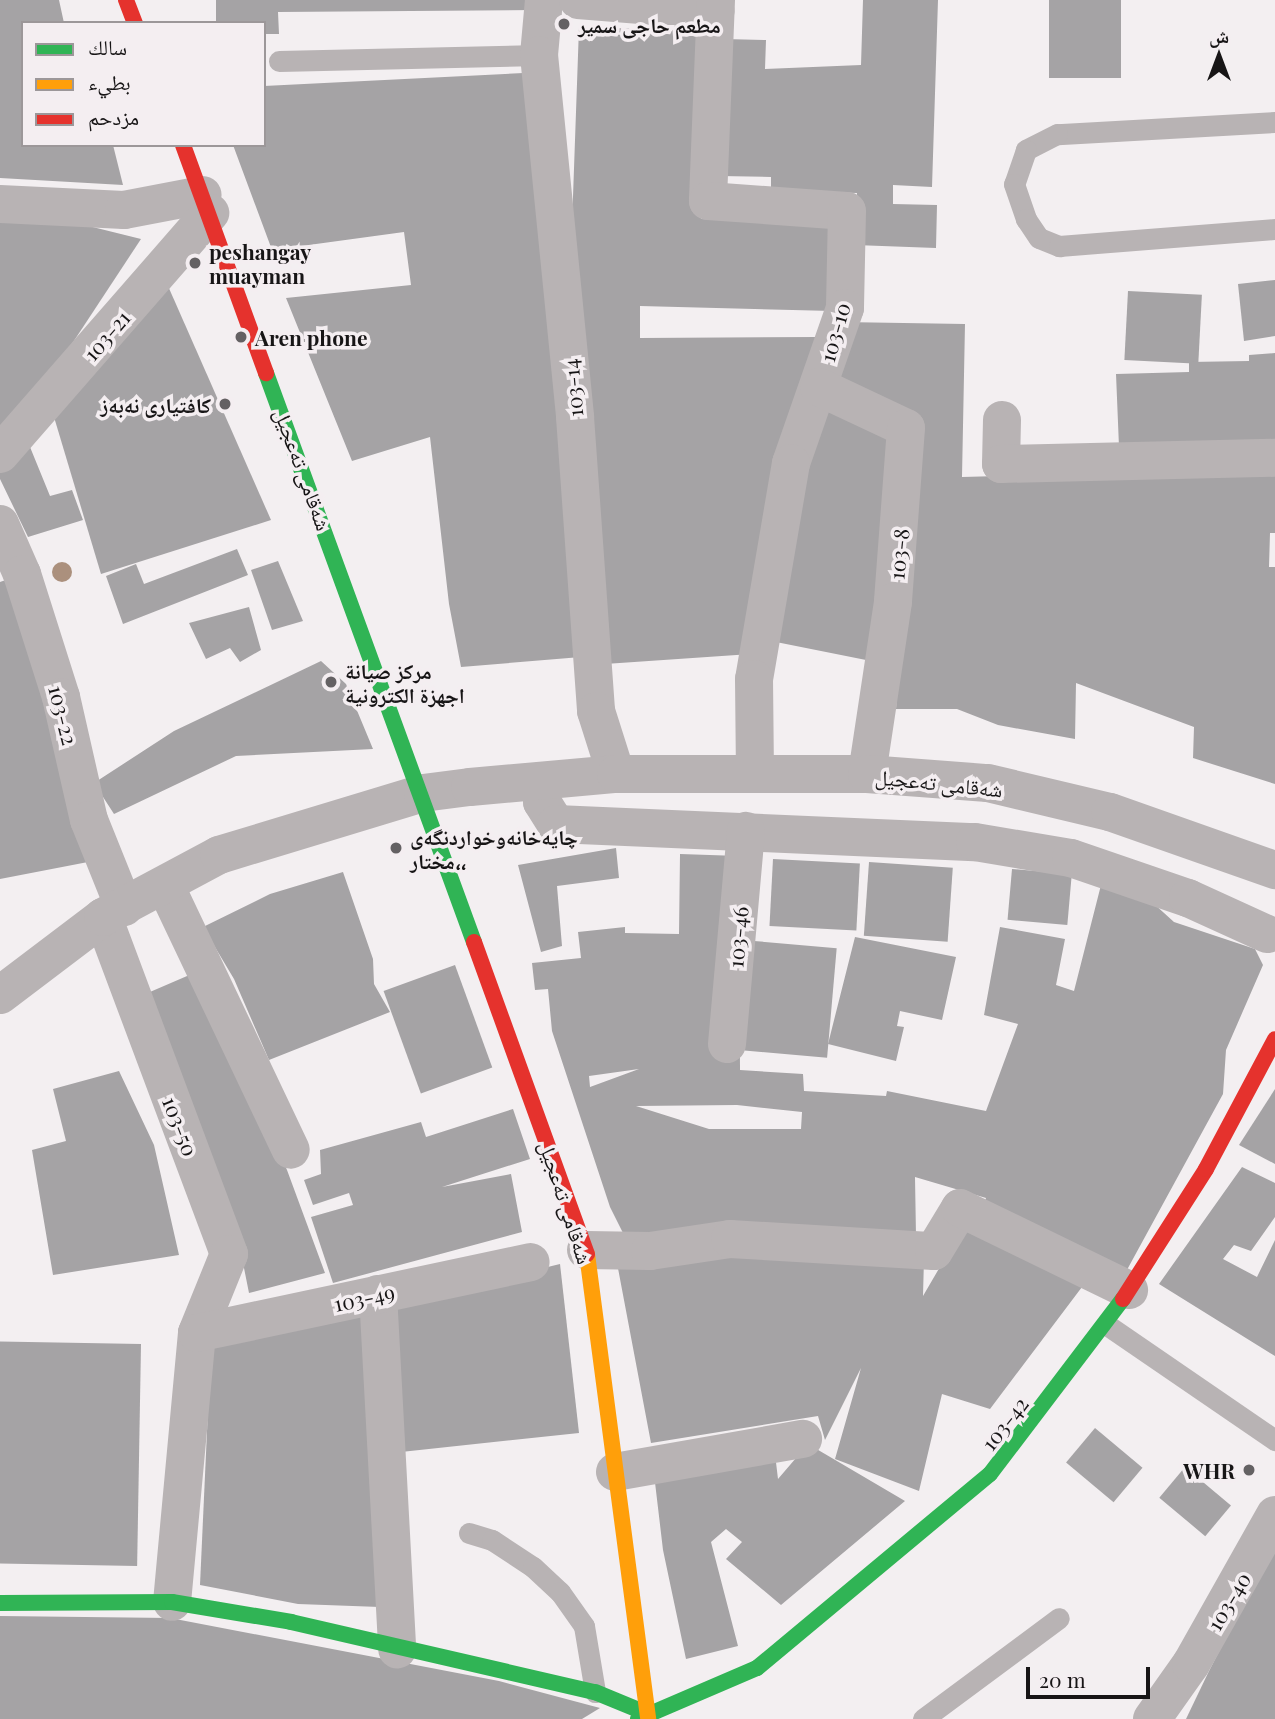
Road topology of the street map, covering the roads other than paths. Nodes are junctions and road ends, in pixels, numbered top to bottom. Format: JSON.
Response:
{"nodes":[{"id":1,"x":126,"y":0,"type":"edge"},
{"id":2,"x":544,"y":0,"type":"edge"},
{"id":3,"x":578,"y":0,"type":"edge"},
{"id":4,"x":716,"y":5,"type":"edge"},
{"id":5,"x":134,"y":21,"type":"edge"},
{"id":6,"x":539,"y":55,"type":"junction"},
{"id":7,"x":279,"y":61,"type":"dead end"},
{"id":8,"x":1275,"y":122,"type":"edge"},
{"id":9,"x":184,"y":147,"type":"edge"},
{"id":10,"x":0,"y":204,"type":"edge"},
{"id":11,"x":207,"y":204,"type":"junction"},
{"id":12,"x":1275,"y":229,"type":"edge"},
{"id":13,"x":819,"y":387,"type":"junction"},
{"id":14,"x":1002,"y":420,"type":"dead end"},
{"id":15,"x":0,"y":454,"type":"edge"},
{"id":16,"x":1275,"y":458,"type":"edge"},
{"id":17,"x":0,"y":524,"type":"edge"},
{"id":18,"x":616,"y":774,"type":"junction"},
{"id":19,"x":755,"y":774,"type":"junction"},
{"id":20,"x":867,"y":774,"type":"junction"},
{"id":21,"x":541,"y":780,"type":"junction"},
{"id":22,"x":423,"y":793,"type":"junction"},
{"id":23,"x":746,"y":831,"type":"junction"},
{"id":24,"x":1275,"y":870,"type":"edge"},
{"id":25,"x":165,"y":885,"type":"junction"},
{"id":26,"x":113,"y":912,"type":"junction"},
{"id":27,"x":1267,"y":934,"type":"dead end"},
{"id":28,"x":0,"y":995,"type":"edge"},
{"id":29,"x":1275,"y":1039,"type":"edge"},
{"id":30,"x":727,"y":1044,"type":"dead end"},
{"id":31,"x":291,"y":1150,"type":"dead end"},
{"id":32,"x":586,"y":1251,"type":"junction"},
{"id":33,"x":531,"y":1262,"type":"dead end"},
{"id":34,"x":1129,"y":1290,"type":"junction"},
{"id":35,"x":377,"y":1294,"type":"junction"},
{"id":36,"x":1107,"y":1325,"type":"junction"},
{"id":37,"x":197,"y":1333,"type":"junction"},
{"id":38,"x":803,"y":1439,"type":"dead end"},
{"id":39,"x":1275,"y":1440,"type":"edge"},
{"id":40,"x":615,"y":1472,"type":"junction"},
{"id":41,"x":1275,"y":1515,"type":"edge"},
{"id":42,"x":469,"y":1533,"type":"dead end"},
{"id":43,"x":172,"y":1602,"type":"junction"},
{"id":44,"x":0,"y":1603,"type":"edge"},
{"id":45,"x":1059,"y":1618,"type":"dead end"},
{"id":46,"x":397,"y":1649,"type":"junction"},
{"id":47,"x":595,"y":1692,"type":"junction"},
{"id":48,"x":644,"y":1717,"type":"edge"},
{"id":49,"x":923,"y":1719,"type":"edge"},
{"id":50,"x":1152,"y":1719,"type":"edge"}],
"edges":[{"from":1,"to":5,"type":"main road"},
{"from":2,"to":6,"type":"street","name":"103-14"},
{"from":3,"to":4,"type":"street"},
{"from":4,"to":13,"type":"street","name":"103-10"},
{"from":6,"to":7,"type":"lane"},
{"from":6,"to":18,"type":"street","name":"103-14"},
{"from":8,"to":12,"type":"lane"},
{"from":9,"to":11,"type":"main road","name":"شەقامی تەعجیل"},
{"from":10,"to":11,"type":"street"},
{"from":11,"to":15,"type":"street","name":"103-21"},
{"from":11,"to":22,"type":"main road","name":"شەقامی تەعجیل"},
{"from":13,"to":19,"type":"street","name":"103-10"},
{"from":13,"to":20,"type":"street","name":"103-8"},
{"from":14,"to":16,"type":"street"},
{"from":17,"to":26,"type":"street","name":"103-22"},
{"from":18,"to":19,"type":"street","name":"شەقامی تەعجیل"},
{"from":18,"to":21,"type":"street","name":"شەقامی تەعجیل"},
{"from":19,"to":20,"type":"street","name":"شەقامی تەعجیل"},
{"from":20,"to":24,"type":"street","name":"شەقامی تەعجیل"},
{"from":21,"to":22,"type":"street","name":"شەقامی تەعجیل"},
{"from":21,"to":23,"type":"street"},
{"from":22,"to":25,"type":"street","name":"شەقامی تەعجیل"},
{"from":22,"to":32,"type":"main road","name":"شەقامی تەعجیل"},
{"from":23,"to":27,"type":"street"},
{"from":23,"to":30,"type":"street","name":"103-46"},
{"from":25,"to":26,"type":"street","name":"شەقامی تەعجیل"},
{"from":25,"to":31,"type":"street"},
{"from":26,"to":28,"type":"street","name":"شەقامی تەعجیل"},
{"from":26,"to":37,"type":"street","name":"103-50"},
{"from":29,"to":34,"type":"main road","name":"103-42"},
{"from":32,"to":34,"type":"street"},
{"from":32,"to":40,"type":"main road","name":"شەقامی تەعجیل"},
{"from":33,"to":35,"type":"street","name":"103-49"},
{"from":34,"to":36,"type":"main road","name":"103-42"},
{"from":35,"to":37,"type":"street","name":"103-49"},
{"from":35,"to":46,"type":"street"},
{"from":36,"to":39,"type":"lane"},
{"from":36,"to":48,"type":"main road","name":"103-42"},
{"from":37,"to":43,"type":"street","name":"103-50"},
{"from":38,"to":40,"type":"street"},
{"from":40,"to":48,"type":"main road","name":"شەقامی تەعجیل"},
{"from":41,"to":50,"type":"street","name":"103-40"},
{"from":42,"to":47,"type":"lane"},
{"from":43,"to":44,"type":"main road"},
{"from":43,"to":46,"type":"main road"},
{"from":45,"to":49,"type":"lane"},
{"from":46,"to":47,"type":"main road"},
{"from":47,"to":48,"type":"main road"}]}
